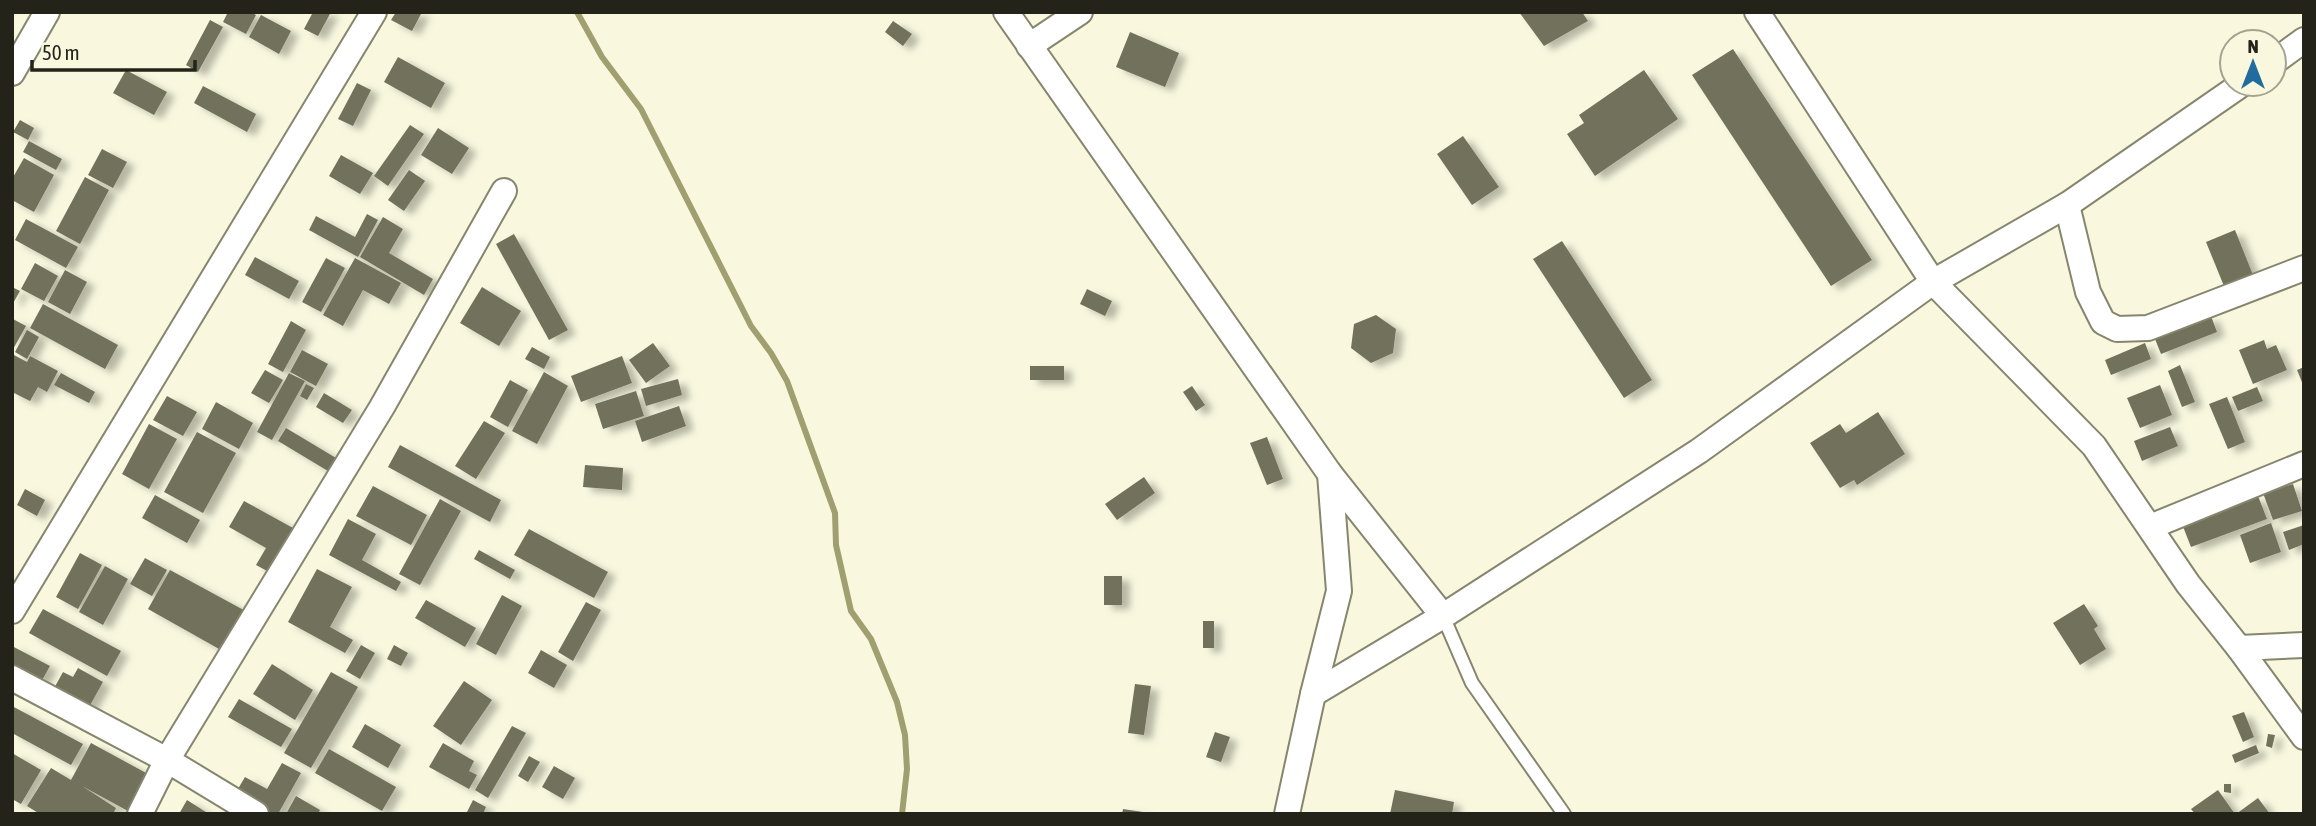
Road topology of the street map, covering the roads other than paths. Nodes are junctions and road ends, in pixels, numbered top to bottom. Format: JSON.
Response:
{"nodes":[{"id":1,"x":47,"y":12,"type":"edge"},
{"id":2,"x":374,"y":12,"type":"edge"},
{"id":3,"x":1006,"y":12,"type":"edge"},
{"id":4,"x":1080,"y":12,"type":"edge"},
{"id":5,"x":1757,"y":12,"type":"edge"},
{"id":6,"x":2304,"y":40,"type":"edge"},
{"id":7,"x":1029,"y":46,"type":"junction"},
{"id":8,"x":2288,"y":52,"type":"edge"},
{"id":9,"x":12,"y":73,"type":"edge"},
{"id":10,"x":2222,"y":98,"type":"edge"},
{"id":11,"x":504,"y":191,"type":"dead end"},
{"id":12,"x":2067,"y":205,"type":"junction"},
{"id":13,"x":2304,"y":268,"type":"edge"},
{"id":14,"x":1933,"y":282,"type":"junction"},
{"id":15,"x":2304,"y":464,"type":"edge"},
{"id":16,"x":1330,"y":474,"type":"junction"},
{"id":17,"x":2150,"y":527,"type":"junction"},
{"id":18,"x":12,"y":611,"type":"edge"},
{"id":19,"x":1443,"y":616,"type":"junction"},
{"id":20,"x":2304,"y":645,"type":"edge"},
{"id":21,"x":2239,"y":648,"type":"junction"},
{"id":22,"x":12,"y":678,"type":"edge"},
{"id":23,"x":1313,"y":694,"type":"junction"},
{"id":24,"x":2304,"y":737,"type":"edge"},
{"id":25,"x":167,"y":760,"type":"junction"},
{"id":26,"x":140,"y":814,"type":"edge"},
{"id":27,"x":257,"y":814,"type":"edge"},
{"id":28,"x":1287,"y":814,"type":"edge"},
{"id":29,"x":1563,"y":814,"type":"edge"}],
"edges":[{"from":1,"to":9,"type":"street"},
{"from":2,"to":18,"type":"street"},
{"from":3,"to":7,"type":"street"},
{"from":4,"to":7,"type":"street"},
{"from":5,"to":14,"type":"street"},
{"from":6,"to":8,"type":"street"},
{"from":7,"to":16,"type":"street"},
{"from":10,"to":12,"type":"street"},
{"from":11,"to":25,"type":"street"},
{"from":12,"to":13,"type":"street"},
{"from":12,"to":14,"type":"street"},
{"from":14,"to":17,"type":"street"},
{"from":14,"to":19,"type":"street"},
{"from":15,"to":17,"type":"street"},
{"from":16,"to":19,"type":"street"},
{"from":16,"to":23,"type":"street"},
{"from":17,"to":21,"type":"street"},
{"from":19,"to":23,"type":"street"},
{"from":19,"to":29,"type":"lane"},
{"from":20,"to":21,"type":"street"},
{"from":21,"to":24,"type":"street"},
{"from":22,"to":25,"type":"street"},
{"from":23,"to":28,"type":"street"},
{"from":25,"to":26,"type":"street"},
{"from":25,"to":27,"type":"street"}]}
